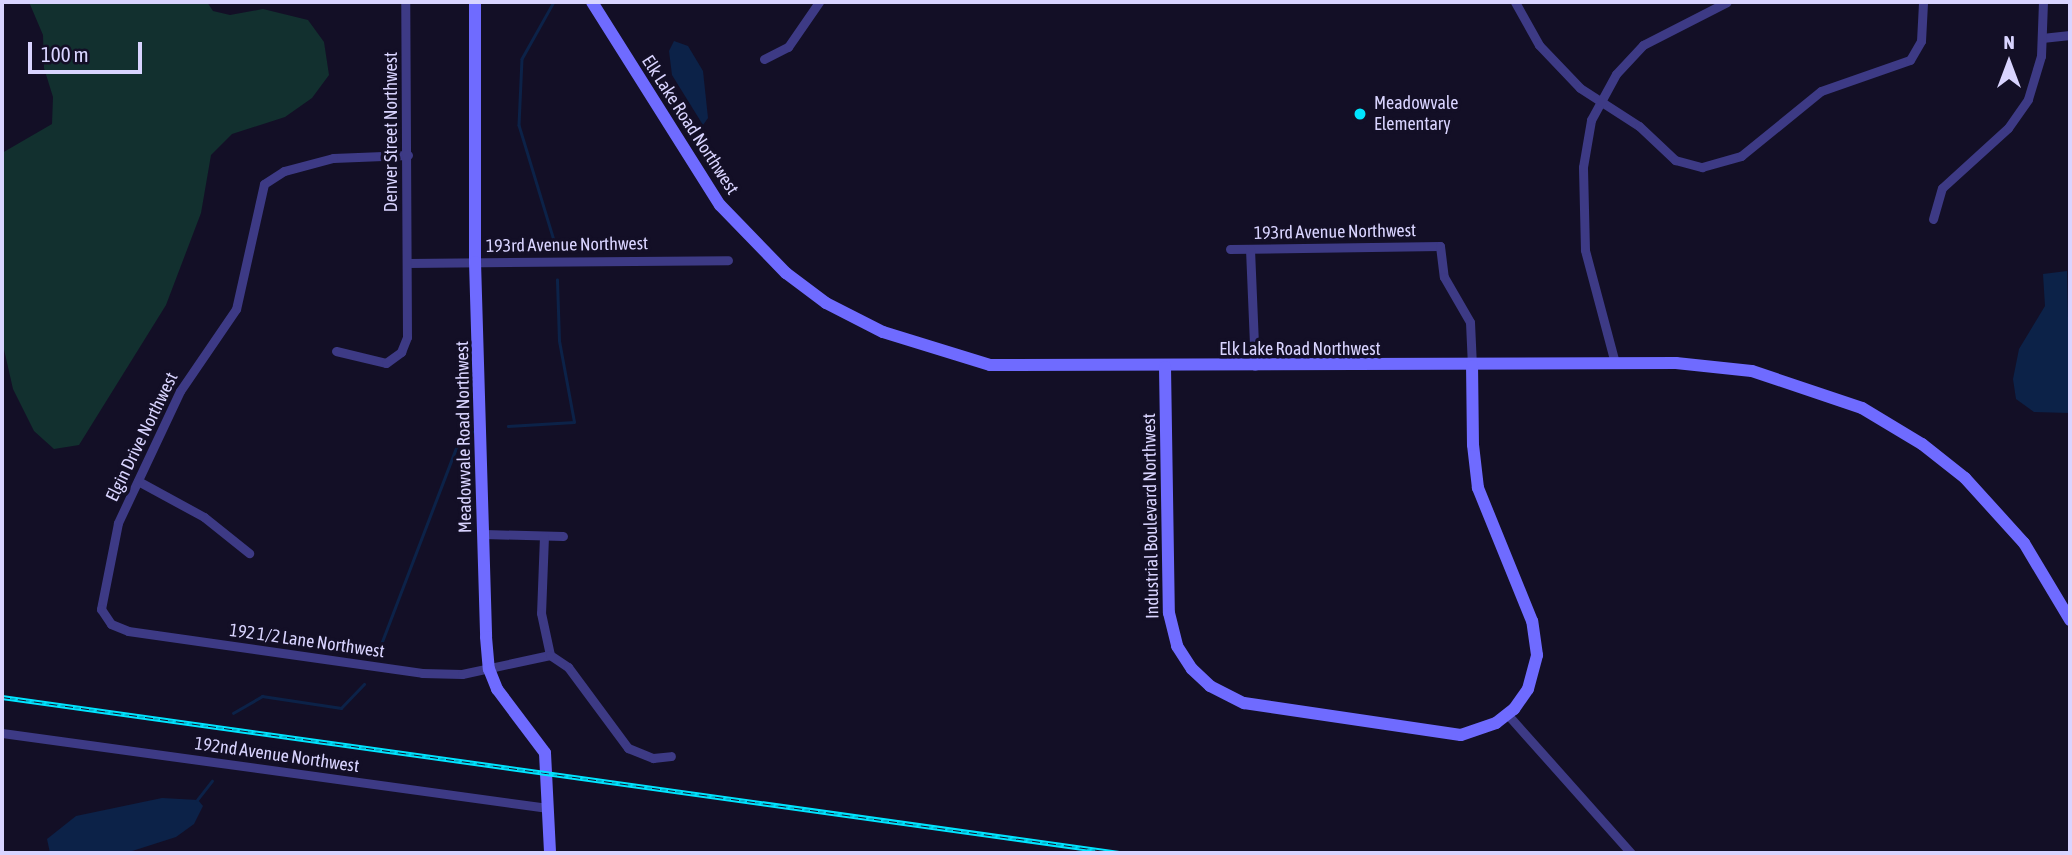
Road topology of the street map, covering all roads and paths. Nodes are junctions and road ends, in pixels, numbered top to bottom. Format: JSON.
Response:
{"nodes":[{"id":1,"x":405,"y":2,"type":"edge"},
{"id":2,"x":475,"y":2,"type":"edge"},
{"id":3,"x":592,"y":2,"type":"edge"},
{"id":4,"x":818,"y":2,"type":"edge"},
{"id":5,"x":1515,"y":2,"type":"edge"},
{"id":6,"x":1727,"y":2,"type":"edge"},
{"id":7,"x":1923,"y":2,"type":"edge"},
{"id":8,"x":2042,"y":2,"type":"edge"},
{"id":9,"x":2070,"y":35,"type":"edge"},
{"id":10,"x":2042,"y":38,"type":"junction"},
{"id":11,"x":765,"y":58,"type":"dead end"},
{"id":12,"x":1599,"y":102,"type":"junction"},
{"id":13,"x":408,"y":155,"type":"junction"},
{"id":14,"x":1933,"y":219,"type":"dead end"},
{"id":15,"x":1230,"y":249,"type":"dead end"},
{"id":16,"x":1250,"y":249,"type":"junction"},
{"id":17,"x":728,"y":260,"type":"dead end"},
{"id":18,"x":475,"y":262,"type":"junction"},
{"id":19,"x":407,"y":263,"type":"junction"},
{"id":20,"x":336,"y":351,"type":"dead end"},
{"id":21,"x":1615,"y":363,"type":"junction"},
{"id":22,"x":1255,"y":366,"type":"junction"},
{"id":23,"x":1472,"y":366,"type":"junction"},
{"id":24,"x":1166,"y":367,"type":"junction"},
{"id":25,"x":138,"y":481,"type":"junction"},
{"id":26,"x":484,"y":534,"type":"junction"},
{"id":27,"x":544,"y":536,"type":"junction"},
{"id":28,"x":563,"y":536,"type":"dead end"},
{"id":29,"x":249,"y":553,"type":"dead end"},
{"id":30,"x":105,"y":576,"type":"joint"},
{"id":31,"x":2070,"y":620,"type":"edge"},
{"id":32,"x":550,"y":656,"type":"junction"},
{"id":33,"x":489,"y":669,"type":"junction"},
{"id":34,"x":1508,"y":715,"type":"junction"},
{"id":35,"x":2,"y":733,"type":"edge"},
{"id":36,"x":671,"y":756,"type":"dead end"},
{"id":37,"x":548,"y":808,"type":"junction"},
{"id":38,"x":550,"y":853,"type":"edge"},
{"id":39,"x":1630,"y":853,"type":"edge"}],
"edges":[{"from":1,"to":13,"type":"street","name":"Denver Street Northwest"},
{"from":2,"to":18,"type":"street","name":"Meadowvale Road Northwest"},
{"from":3,"to":24,"type":"street","name":"Elk Lake Road Northwest"},
{"from":4,"to":11,"type":"street"},
{"from":5,"to":12,"type":"street"},
{"from":6,"to":12,"type":"street"},
{"from":7,"to":12,"type":"street"},
{"from":8,"to":10,"type":"street"},
{"from":9,"to":10,"type":"street"},
{"from":10,"to":14,"type":"street"},
{"from":12,"to":21,"type":"street"},
{"from":13,"to":19,"type":"street","name":"Denver Street Northwest"},
{"from":13,"to":25,"type":"street","name":"Elgin Drive Northwest"},
{"from":15,"to":16,"type":"street","name":"193rd Avenue Northwest"},
{"from":16,"to":22,"type":"street"},
{"from":16,"to":23,"type":"street","name":"193rd Avenue Northwest"},
{"from":17,"to":18,"type":"street","name":"193rd Avenue Northwest"},
{"from":18,"to":19,"type":"street","name":"193rd Avenue Northwest"},
{"from":18,"to":26,"type":"street","name":"Meadowvale Road Northwest"},
{"from":19,"to":20,"type":"street","name":"Denver Street Northwest"},
{"from":21,"to":23,"type":"street","name":"Elk Lake Road Northwest"},
{"from":21,"to":31,"type":"street","name":"Elk Lake Road Northwest"},
{"from":22,"to":23,"type":"street","name":"Elk Lake Road Northwest"},
{"from":22,"to":24,"type":"street","name":"Elk Lake Road Northwest"},
{"from":23,"to":34,"type":"street","name":"Industrial Boulevard Northwest"},
{"from":24,"to":34,"type":"street","name":"Industrial Boulevard Northwest"},
{"from":25,"to":29,"type":"street"},
{"from":25,"to":30,"type":"street","name":"Elgin Drive Northwest"},
{"from":26,"to":27,"type":"street"},
{"from":26,"to":33,"type":"street","name":"Meadowvale Road Northwest"},
{"from":27,"to":28,"type":"street"},
{"from":27,"to":32,"type":"street"},
{"from":30,"to":33,"type":"street","name":"192 1/2 Lane Northwest"},
{"from":32,"to":33,"type":"street","name":"192 1/2 Lane Northwest"},
{"from":32,"to":36,"type":"street"},
{"from":33,"to":37,"type":"street","name":"Meadowvale Road Northwest"},
{"from":34,"to":39,"type":"street"},
{"from":35,"to":37,"type":"street","name":"192nd Avenue Northwest"},
{"from":37,"to":38,"type":"street","name":"Meadowvale Road Northwest"}]}
